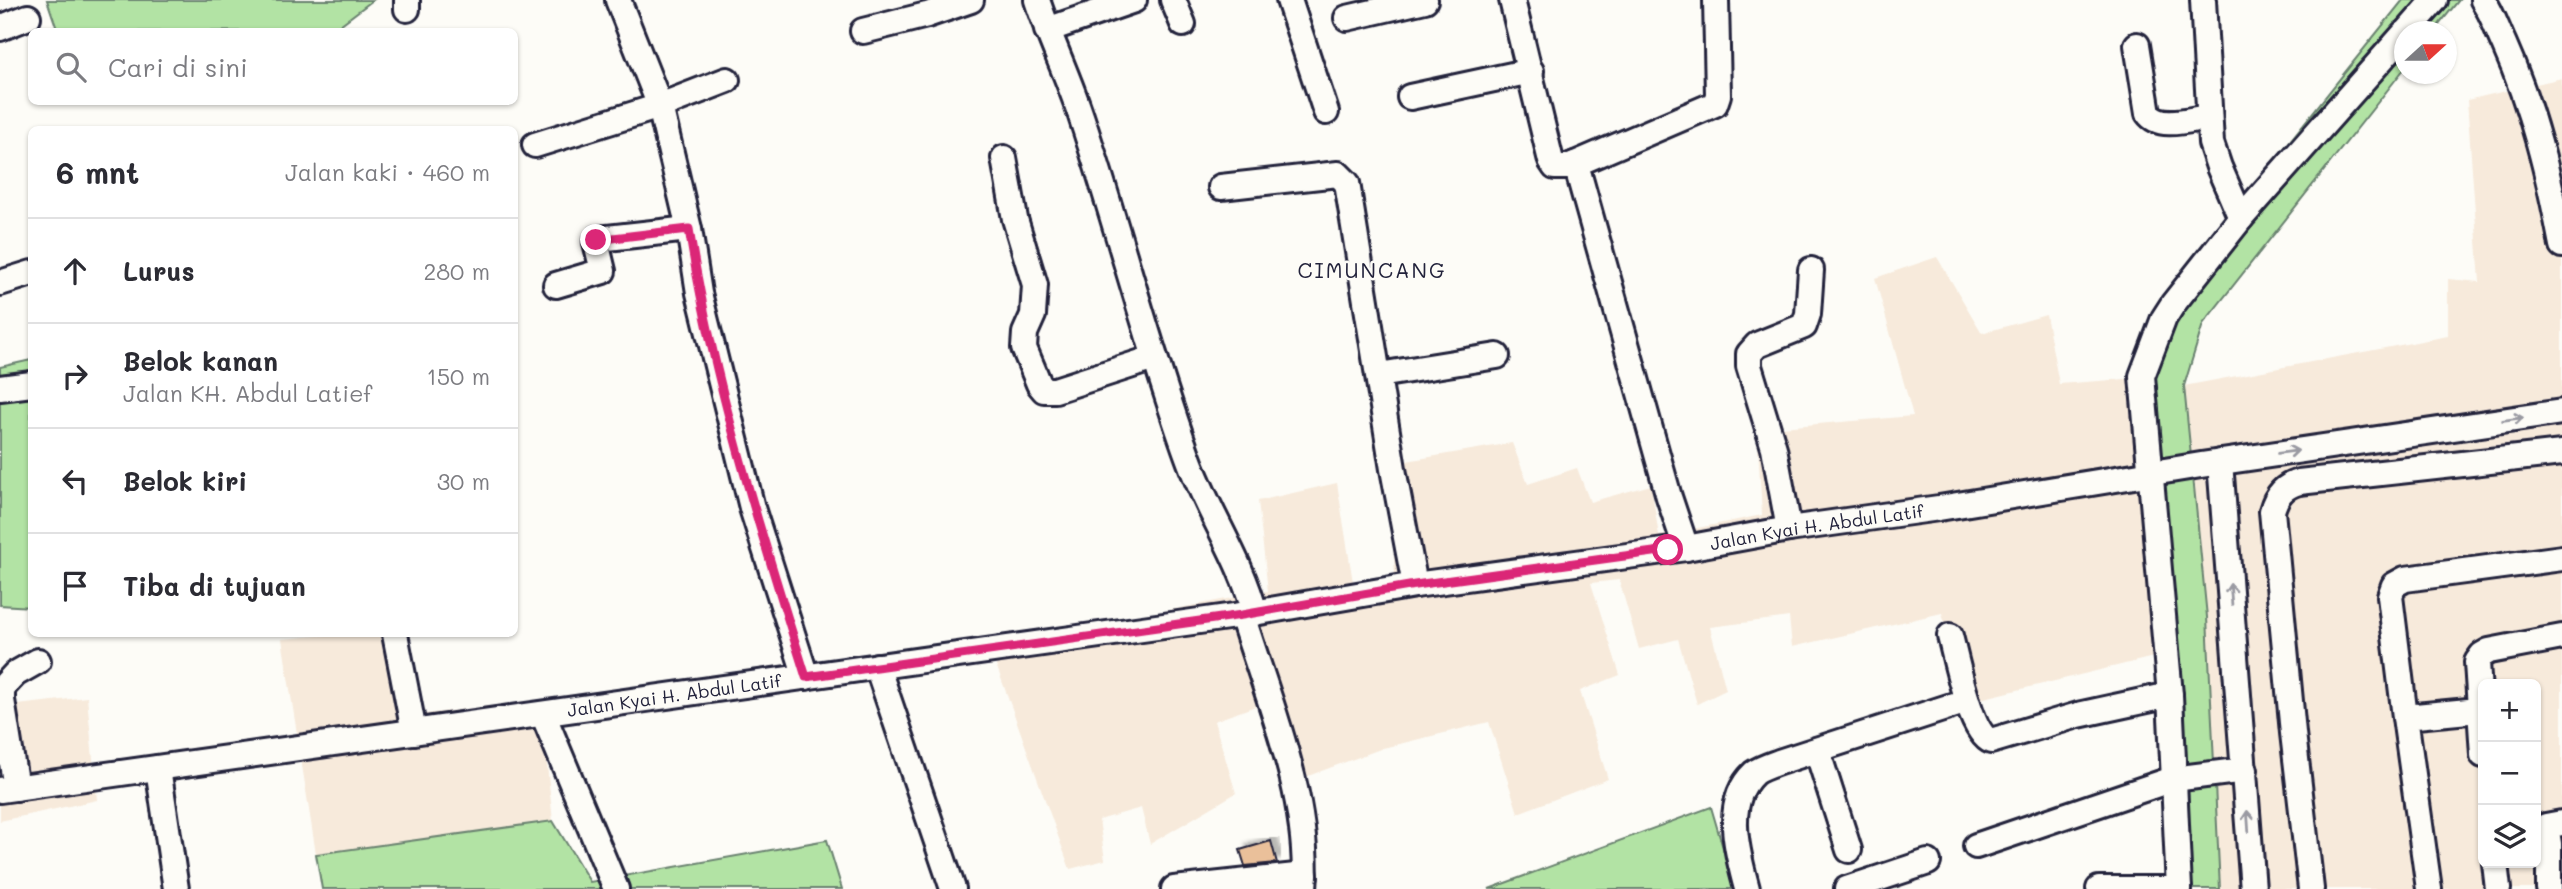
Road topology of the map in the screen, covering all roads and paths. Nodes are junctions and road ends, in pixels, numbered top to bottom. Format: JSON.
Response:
{"nodes":[{"id":1,"x":618,"y":0,"type":"edge"},
{"id":2,"x":971,"y":0,"type":"edge"},
{"id":3,"x":1037,"y":0,"type":"edge"},
{"id":4,"x":1134,"y":0,"type":"edge"},
{"id":5,"x":1172,"y":0,"type":"edge"},
{"id":6,"x":1289,"y":0,"type":"edge"},
{"id":7,"x":1426,"y":0,"type":"edge"},
{"id":8,"x":1512,"y":0,"type":"edge"},
{"id":9,"x":1716,"y":0,"type":"edge"},
{"id":10,"x":2203,"y":0,"type":"edge"},
{"id":11,"x":2435,"y":0,"type":"edge"},
{"id":12,"x":2483,"y":0,"type":"edge"},
{"id":13,"x":923,"y":8,"type":"edge"},
{"id":14,"x":28,"y":17,"type":"dead end"},
{"id":15,"x":1347,"y":18,"type":"dead end"},
{"id":16,"x":2417,"y":21,"type":"edge"},
{"id":17,"x":1182,"y":24,"type":"dead end"},
{"id":18,"x":0,"y":28,"type":"edge"},
{"id":19,"x":1047,"y":30,"type":"junction"},
{"id":20,"x":863,"y":32,"type":"dead end"},
{"id":21,"x":2137,"y":46,"type":"dead end"},
{"id":22,"x":2394,"y":46,"type":"edge"},
{"id":23,"x":1531,"y":71,"type":"junction"},
{"id":24,"x":727,"y":80,"type":"dead end"},
{"id":25,"x":1410,"y":97,"type":"dead end"},
{"id":26,"x":660,"y":106,"type":"junction"},
{"id":27,"x":1326,"y":112,"type":"dead end"},
{"id":28,"x":2209,"y":117,"type":"junction"},
{"id":29,"x":535,"y":145,"type":"dead end"},
{"id":30,"x":1004,"y":158,"type":"dead end"},
{"id":31,"x":1575,"y":164,"type":"junction"},
{"id":32,"x":1221,"y":187,"type":"dead end"},
{"id":33,"x":2241,"y":218,"type":"junction"},
{"id":34,"x":689,"y":229,"type":"junction"},
{"id":35,"x":2562,"y":245,"type":"edge"},
{"id":36,"x":1811,"y":270,"type":"dead end"},
{"id":37,"x":28,"y":274,"type":"edge"},
{"id":38,"x":0,"y":283,"type":"edge"},
{"id":39,"x":556,"y":285,"type":"dead end"},
{"id":40,"x":1497,"y":356,"type":"dead end"},
{"id":41,"x":1154,"y":358,"type":"junction"},
{"id":42,"x":1379,"y":375,"type":"junction"},
{"id":43,"x":28,"y":384,"type":"edge"},
{"id":44,"x":0,"y":388,"type":"edge"},
{"id":45,"x":2562,"y":412,"type":"edge"},
{"id":46,"x":2562,"y":453,"type":"edge"},
{"id":47,"x":2220,"y":462,"type":"junction"},
{"id":48,"x":2152,"y":473,"type":"junction"},
{"id":49,"x":1789,"y":529,"type":"junction"},
{"id":50,"x":1686,"y":548,"type":"junction"},
{"id":51,"x":2562,"y":558,"type":"edge"},
{"id":52,"x":1415,"y":585,"type":"junction"},
{"id":53,"x":1248,"y":614,"type":"junction"},
{"id":54,"x":1950,"y":636,"type":"dead end"},
{"id":55,"x":397,"y":637,"type":"edge"},
{"id":56,"x":2562,"y":637,"type":"edge"},
{"id":57,"x":38,"y":661,"type":"dead end"},
{"id":58,"x":877,"y":666,"type":"junction"},
{"id":59,"x":806,"y":677,"type":"junction"},
{"id":60,"x":2478,"y":686,"type":"edge"},
{"id":61,"x":2170,"y":695,"type":"junction"},
{"id":62,"x":1967,"y":701,"type":"junction"},
{"id":63,"x":2478,"y":710,"type":"edge"},
{"id":64,"x":543,"y":714,"type":"junction"},
{"id":65,"x":2405,"y":717,"type":"junction"},
{"id":66,"x":414,"y":732,"type":"junction"},
{"id":67,"x":1817,"y":750,"type":"junction"},
{"id":68,"x":158,"y":768,"type":"junction"},
{"id":69,"x":2245,"y":770,"type":"junction"},
{"id":70,"x":2173,"y":779,"type":"junction"},
{"id":71,"x":8,"y":789,"type":"edge"},
{"id":72,"x":2548,"y":825,"type":"edge"},
{"id":73,"x":1976,"y":846,"type":"dead end"},
{"id":74,"x":1849,"y":850,"type":"dead end"},
{"id":75,"x":1928,"y":862,"type":"dead end"},
{"id":76,"x":2496,"y":868,"type":"edge"},
{"id":77,"x":1305,"y":882,"type":"edge"},
{"id":78,"x":176,"y":889,"type":"edge"},
{"id":79,"x":616,"y":889,"type":"edge"},
{"id":80,"x":953,"y":889,"type":"edge"},
{"id":81,"x":1174,"y":889,"type":"edge"},
{"id":82,"x":1747,"y":889,"type":"edge"},
{"id":83,"x":1847,"y":889,"type":"edge"},
{"id":84,"x":2099,"y":889,"type":"edge"},
{"id":85,"x":2179,"y":889,"type":"edge"},
{"id":86,"x":2253,"y":889,"type":"edge"},
{"id":87,"x":2311,"y":889,"type":"edge"},
{"id":88,"x":2429,"y":889,"type":"edge"},
{"id":89,"x":2498,"y":889,"type":"edge"},
{"id":90,"x":2549,"y":889,"type":"edge"}],
"edges":[{"from":1,"to":26,"type":"street"},
{"from":2,"to":13,"type":"street"},
{"from":3,"to":19,"type":"street"},
{"from":4,"to":19,"type":"street"},
{"from":5,"to":17,"type":"street"},
{"from":6,"to":27,"type":"street"},
{"from":7,"to":15,"type":"street"},
{"from":8,"to":23,"type":"street"},
{"from":9,"to":31,"type":"street"},
{"from":10,"to":28,"type":"street"},
{"from":11,"to":16,"type":"street"},
{"from":12,"to":35,"type":"street"},
{"from":13,"to":20,"type":"street"},
{"from":14,"to":18,"type":"street"},
{"from":19,"to":41,"type":"street"},
{"from":21,"to":28,"type":"street"},
{"from":22,"to":33,"type":"street"},
{"from":23,"to":25,"type":"street"},
{"from":23,"to":31,"type":"street"},
{"from":24,"to":26,"type":"street"},
{"from":26,"to":29,"type":"street"},
{"from":26,"to":34,"type":"street"},
{"from":28,"to":33,"type":"street"},
{"from":30,"to":41,"type":"street"},
{"from":31,"to":50,"type":"street"},
{"from":32,"to":42,"type":"street"},
{"from":33,"to":48,"type":"street"},
{"from":34,"to":39,"type":"street"},
{"from":34,"to":59,"type":"street"},
{"from":36,"to":49,"type":"street"},
{"from":37,"to":38,"type":"street"},
{"from":40,"to":42,"type":"street"},
{"from":41,"to":53,"type":"street"},
{"from":42,"to":52,"type":"street"},
{"from":43,"to":44,"type":"street"},
{"from":47,"to":45,"type":"street","name":"Jalan Kyai H. Abdul Latif","one_way":true},
{"from":46,"to":87,"type":"street"},
{"from":47,"to":48,"type":"street","name":"Jalan Kyai H. Abdul Latif"},
{"from":69,"to":47,"type":"street","one_way":true},
{"from":48,"to":49,"type":"street","name":"Jalan Kyai H. Abdul Latif"},
{"from":48,"to":61,"type":"street"},
{"from":49,"to":50,"type":"street","name":"Jalan Kyai H. Abdul Latif"},
{"from":50,"to":52,"type":"street","name":"Jalan Kyai H. Abdul Latif"},
{"from":51,"to":65,"type":"street"},
{"from":52,"to":53,"type":"street","name":"Jalan Kyai H. Abdul Latif"},
{"from":53,"to":58,"type":"street","name":"Jalan Kyai H. Abdul Latif"},
{"from":53,"to":77,"type":"street"},
{"from":54,"to":62,"type":"street"},
{"from":55,"to":66,"type":"street"},
{"from":56,"to":60,"type":"street"},
{"from":57,"to":71,"type":"street"},
{"from":58,"to":59,"type":"street","name":"Jalan Kyai H. Abdul Latif"},
{"from":58,"to":80,"type":"street"},
{"from":59,"to":64,"type":"street","name":"Jalan Kyai H. Abdul Latif"},
{"from":61,"to":62,"type":"street"},
{"from":61,"to":70,"type":"street"},
{"from":62,"to":67,"type":"street"},
{"from":63,"to":65,"type":"street"},
{"from":64,"to":66,"type":"street","name":"Jalan Kyai H. Abdul Latif"},
{"from":64,"to":79,"type":"street"},
{"from":65,"to":88,"type":"street"},
{"from":66,"to":68,"type":"street","name":"Jalan Kyai H. Abdul Latif"},
{"from":67,"to":74,"type":"street"},
{"from":67,"to":82,"type":"street"},
{"from":68,"to":71,"type":"street","name":"Jalan Kyai H. Abdul Latif"},
{"from":68,"to":78,"type":"street"},
{"from":69,"to":70,"type":"street"},
{"from":86,"to":69,"type":"street","one_way":true},
{"from":70,"to":73,"type":"street"},
{"from":70,"to":85,"type":"street"},
{"from":72,"to":90,"type":"street"},
{"from":75,"to":83,"type":"street"},
{"from":76,"to":89,"type":"street"},
{"from":77,"to":81,"type":"street"},
{"from":84,"to":85,"type":"street"}]}
